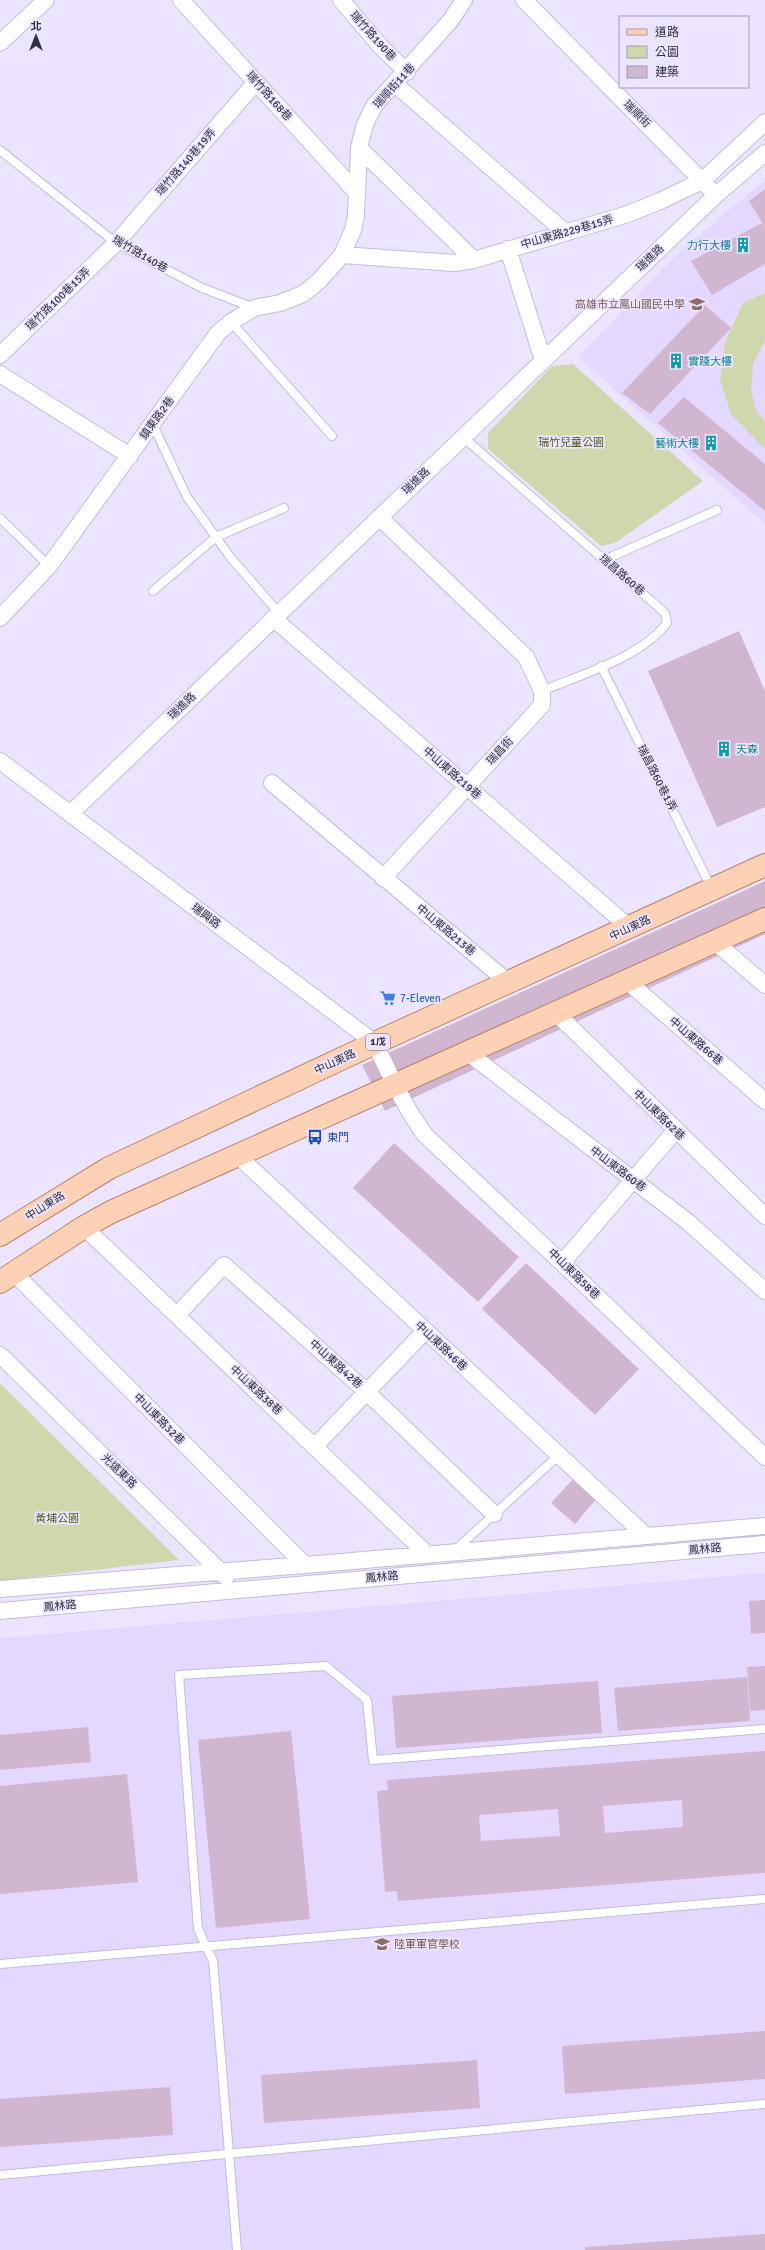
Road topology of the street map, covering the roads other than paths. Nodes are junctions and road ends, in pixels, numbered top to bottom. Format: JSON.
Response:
{"nodes":[{"id":1,"x":46,"y":0,"type":"edge"},
{"id":2,"x":180,"y":0,"type":"edge"},
{"id":3,"x":341,"y":0,"type":"edge"},
{"id":4,"x":464,"y":0,"type":"edge"},
{"id":5,"x":524,"y":0,"type":"edge"},
{"id":6,"x":0,"y":43,"type":"edge"},
{"id":7,"x":407,"y":72,"type":"junction"},
{"id":8,"x":256,"y":82,"type":"junction"},
{"id":9,"x":394,"y":84,"type":"junction"},
{"id":10,"x":765,"y":122,"type":"edge"},
{"id":11,"x":359,"y":148,"type":"junction"},
{"id":12,"x":0,"y":150,"type":"edge"},
{"id":13,"x":765,"y":153,"type":"edge"},
{"id":14,"x":702,"y":181,"type":"junction"},
{"id":15,"x":356,"y":192,"type":"junction"},
{"id":16,"x":716,"y":195,"type":"junction"},
{"id":17,"x":565,"y":232,"type":"junction"},
{"id":18,"x":116,"y":243,"type":"junction"},
{"id":19,"x":508,"y":249,"type":"junction"},
{"id":20,"x":342,"y":255,"type":"junction"},
{"id":21,"x":474,"y":260,"type":"junction"},
{"id":22,"x":254,"y":308,"type":"junction"},
{"id":23,"x":231,"y":322,"type":"junction"},
{"id":24,"x":0,"y":355,"type":"edge"},
{"id":25,"x":543,"y":360,"type":"junction"},
{"id":26,"x":0,"y":374,"type":"edge"},
{"id":27,"x":153,"y":424,"type":"junction"},
{"id":28,"x":332,"y":436,"type":"dead end"},
{"id":29,"x":462,"y":437,"type":"junction"},
{"id":30,"x":130,"y":456,"type":"junction"},
{"id":31,"x":284,"y":508,"type":"dead end"},
{"id":32,"x":717,"y":510,"type":"dead end"},
{"id":33,"x":379,"y":517,"type":"junction"},
{"id":34,"x":0,"y":518,"type":"edge"},
{"id":35,"x":216,"y":537,"type":"junction"},
{"id":36,"x":604,"y":560,"type":"junction"},
{"id":37,"x":50,"y":566,"type":"junction"},
{"id":38,"x":153,"y":591,"type":"dead end"},
{"id":39,"x":276,"y":616,"type":"junction"},
{"id":40,"x":0,"y":618,"type":"edge"},
{"id":41,"x":601,"y":666,"type":"junction"},
{"id":42,"x":542,"y":691,"type":"junction"},
{"id":43,"x":0,"y":761,"type":"edge"},
{"id":44,"x":272,"y":783,"type":"dead end"},
{"id":45,"x":467,"y":787,"type":"junction"},
{"id":46,"x":70,"y":814,"type":"junction"},
{"id":47,"x":765,"y":865,"type":"edge"},
{"id":48,"x":383,"y":878,"type":"junction"},
{"id":49,"x":712,"y":889,"type":"junction"},
{"id":50,"x":765,"y":919,"type":"edge"},
{"id":51,"x":630,"y":928,"type":"junction"},
{"id":52,"x":715,"y":942,"type":"junction"},
{"id":53,"x":627,"y":981,"type":"junction"},
{"id":54,"x":509,"y":983,"type":"junction"},
{"id":55,"x":765,"y":985,"type":"edge"},
{"id":56,"x":555,"y":1012,"type":"junction"},
{"id":57,"x":375,"y":1043,"type":"junction"},
{"id":58,"x":467,"y":1052,"type":"junction"},
{"id":59,"x":393,"y":1084,"type":"junction"},
{"id":60,"x":765,"y":1101,"type":"edge"},
{"id":61,"x":675,"y":1130,"type":"junction"},
{"id":62,"x":237,"y":1155,"type":"junction"},
{"id":63,"x":633,"y":1180,"type":"junction"},
{"id":64,"x":765,"y":1216,"type":"edge"},
{"id":65,"x":84,"y":1227,"type":"junction"},
{"id":66,"x":0,"y":1235,"type":"edge"},
{"id":67,"x":562,"y":1263,"type":"junction"},
{"id":68,"x":7,"y":1277,"type":"edge"},
{"id":69,"x":765,"y":1290,"type":"edge"},
{"id":70,"x":177,"y":1315,"type":"junction"},
{"id":71,"x":425,"y":1331,"type":"junction"},
{"id":72,"x":0,"y":1355,"type":"edge"},
{"id":73,"x":367,"y":1392,"type":"junction"},
{"id":74,"x":315,"y":1446,"type":"junction"},
{"id":75,"x":559,"y":1455,"type":"junction"},
{"id":76,"x":765,"y":1457,"type":"edge"},
{"id":77,"x":494,"y":1514,"type":"junction"},
{"id":78,"x":765,"y":1526,"type":"edge"},
{"id":79,"x":646,"y":1536,"type":"junction"},
{"id":80,"x":765,"y":1544,"type":"edge"},
{"id":81,"x":452,"y":1553,"type":"junction"},
{"id":82,"x":428,"y":1555,"type":"junction"},
{"id":83,"x":305,"y":1565,"type":"junction"},
{"id":84,"x":222,"y":1571,"type":"junction"},
{"id":85,"x":0,"y":1589,"type":"edge"},
{"id":86,"x":236,"y":1590,"type":"junction"},
{"id":87,"x":0,"y":1611,"type":"edge"},
{"id":88,"x":765,"y":1729,"type":"edge"},
{"id":89,"x":765,"y":1899,"type":"edge"},
{"id":90,"x":206,"y":1946,"type":"junction"},
{"id":91,"x":0,"y":1964,"type":"edge"},
{"id":92,"x":765,"y":2104,"type":"edge"},
{"id":93,"x":230,"y":2153,"type":"junction"},
{"id":94,"x":0,"y":2175,"type":"edge"},
{"id":95,"x":237,"y":2250,"type":"edge"}],
"edges":[{"from":1,"to":6,"type":"street"},
{"from":2,"to":8,"type":"street","name":"瑞竹路168巷"},
{"from":3,"to":7,"type":"street","name":"瑞竹路190巷"},
{"from":4,"to":7,"type":"street","name":"瑞順街11巷"},
{"from":5,"to":14,"type":"street","name":"瑞順街"},
{"from":7,"to":9,"type":"street","name":"瑞順街11巷"},
{"from":8,"to":15,"type":"street","name":"瑞竹路168巷"},
{"from":8,"to":18,"type":"street","name":"瑞竹路140巷19弄"},
{"from":9,"to":11,"type":"street","name":"瑞順街11巷"},
{"from":9,"to":17,"type":"street"},
{"from":10,"to":14,"type":"street","name":"中山東路229巷15弄"},
{"from":11,"to":15,"type":"street","name":"瑞順街11巷"},
{"from":11,"to":21,"type":"street"},
{"from":12,"to":18,"type":"lane","name":"瑞竹路140巷"},
{"from":13,"to":16,"type":"street","name":"瑞進路"},
{"from":14,"to":16,"type":"street","name":"瑞順街"},
{"from":14,"to":17,"type":"street","name":"中山東路229巷15弄"},
{"from":15,"to":20,"type":"street","name":"瑞順街11巷"},
{"from":16,"to":25,"type":"street","name":"瑞進路"},
{"from":17,"to":19,"type":"street","name":"中山東路229巷15弄"},
{"from":18,"to":22,"type":"lane","name":"瑞竹路140巷"},
{"from":18,"to":24,"type":"street","name":"瑞竹路100巷15弄"},
{"from":19,"to":21,"type":"street","name":"中山東路229巷15弄"},
{"from":19,"to":25,"type":"street"},
{"from":20,"to":21,"type":"street","name":"中山東路229巷15弄"},
{"from":20,"to":22,"type":"street","name":"鎮東路2巷"},
{"from":22,"to":23,"type":"street","name":"鎮東路2巷"},
{"from":23,"to":27,"type":"street","name":"鎮東路2巷"},
{"from":23,"to":28,"type":"lane"},
{"from":25,"to":29,"type":"street","name":"瑞進路"},
{"from":26,"to":30,"type":"street"},
{"from":27,"to":30,"type":"street","name":"鎮東路2巷"},
{"from":27,"to":35,"type":"lane"},
{"from":29,"to":33,"type":"street","name":"瑞進路"},
{"from":29,"to":36,"type":"lane","name":"瑞昌路60巷"},
{"from":30,"to":37,"type":"street","name":"鎮東路2巷"},
{"from":31,"to":35,"type":"lane"},
{"from":32,"to":36,"type":"lane"},
{"from":33,"to":39,"type":"street","name":"瑞進路"},
{"from":33,"to":42,"type":"street"},
{"from":34,"to":37,"type":"lane"},
{"from":35,"to":38,"type":"lane"},
{"from":35,"to":39,"type":"lane"},
{"from":36,"to":41,"type":"lane","name":"瑞昌路60巷"},
{"from":37,"to":40,"type":"street","name":"鎮東路2巷"},
{"from":39,"to":45,"type":"street","name":"中山東路219巷"},
{"from":39,"to":46,"type":"street","name":"瑞進路"},
{"from":41,"to":42,"type":"lane","name":"瑞昌路60巷"},
{"from":41,"to":49,"type":"lane","name":"瑞昌路60巷1弄"},
{"from":42,"to":45,"type":"street","name":"瑞昌街"},
{"from":43,"to":46,"type":"street","name":"瑞興路"},
{"from":44,"to":48,"type":"street"},
{"from":45,"to":48,"type":"street","name":"瑞昌街"},
{"from":45,"to":51,"type":"street","name":"中山東路219巷"},
{"from":46,"to":57,"type":"street","name":"瑞興路"},
{"from":47,"to":49,"type":"main road","name":"中山東路","number":"1戊"},
{"from":48,"to":54,"type":"street","name":"中山東路213巷"},
{"from":49,"to":51,"type":"main road","name":"中山東路","number":"1戊"},
{"from":50,"to":52,"type":"main road"},
{"from":51,"to":54,"type":"main road","name":"中山東路","number":"1戊"},
{"from":52,"to":53,"type":"main road"},
{"from":52,"to":55,"type":"street"},
{"from":53,"to":56,"type":"main road"},
{"from":53,"to":60,"type":"street","name":"中山東路66巷"},
{"from":54,"to":57,"type":"main road","name":"中山東路","number":"1戊"},
{"from":56,"to":58,"type":"main road"},
{"from":56,"to":61,"type":"street","name":"中山東路62巷"},
{"from":57,"to":59,"type":"street","name":"瑞興路"},
{"from":57,"to":66,"type":"main road","name":"中山東路","number":"1戊"},
{"from":58,"to":59,"type":"main road"},
{"from":58,"to":63,"type":"street","name":"中山東路60巷"},
{"from":59,"to":62,"type":"main road"},
{"from":59,"to":67,"type":"street","name":"中山東路58巷"},
{"from":61,"to":63,"type":"street"},
{"from":61,"to":64,"type":"street","name":"中山東路62巷"},
{"from":62,"to":65,"type":"main road"},
{"from":62,"to":71,"type":"street","name":"中山東路46巷"},
{"from":63,"to":67,"type":"street"},
{"from":63,"to":69,"type":"street","name":"中山東路60巷"},
{"from":65,"to":68,"type":"main road"},
{"from":65,"to":70,"type":"street","name":"中山東路38巷"},
{"from":67,"to":76,"type":"street","name":"中山東路58巷"},
{"from":68,"to":83,"type":"street","name":"中山東路32巷"},
{"from":70,"to":73,"type":"street","name":"中山東路42巷"},
{"from":70,"to":74,"type":"street","name":"中山東路38巷"},
{"from":71,"to":73,"type":"street"},
{"from":71,"to":75,"type":"street","name":"中山東路46巷"},
{"from":72,"to":84,"type":"street","name":"光遠東路"},
{"from":73,"to":74,"type":"street"},
{"from":73,"to":77,"type":"street","name":"中山東路42巷"},
{"from":74,"to":82,"type":"street","name":"中山東路38巷"},
{"from":75,"to":77,"type":"lane"},
{"from":75,"to":79,"type":"street","name":"中山東路46巷"},
{"from":77,"to":81,"type":"lane"},
{"from":78,"to":79,"type":"street","name":"鳳林路"},
{"from":79,"to":81,"type":"street","name":"鳳林路"},
{"from":80,"to":86,"type":"street","name":"鳳林路"},
{"from":81,"to":82,"type":"street","name":"鳳林路"},
{"from":82,"to":83,"type":"street","name":"鳳林路"},
{"from":83,"to":84,"type":"street","name":"鳳林路"},
{"from":84,"to":85,"type":"street","name":"鳳林路"},
{"from":84,"to":86,"type":"street","name":"光遠東路"},
{"from":86,"to":87,"type":"street","name":"鳳林路"},
{"from":88,"to":90,"type":"lane"},
{"from":89,"to":90,"type":"lane"},
{"from":90,"to":91,"type":"lane"},
{"from":90,"to":93,"type":"lane"},
{"from":92,"to":93,"type":"lane"},
{"from":93,"to":94,"type":"lane"},
{"from":93,"to":95,"type":"lane"}]}
